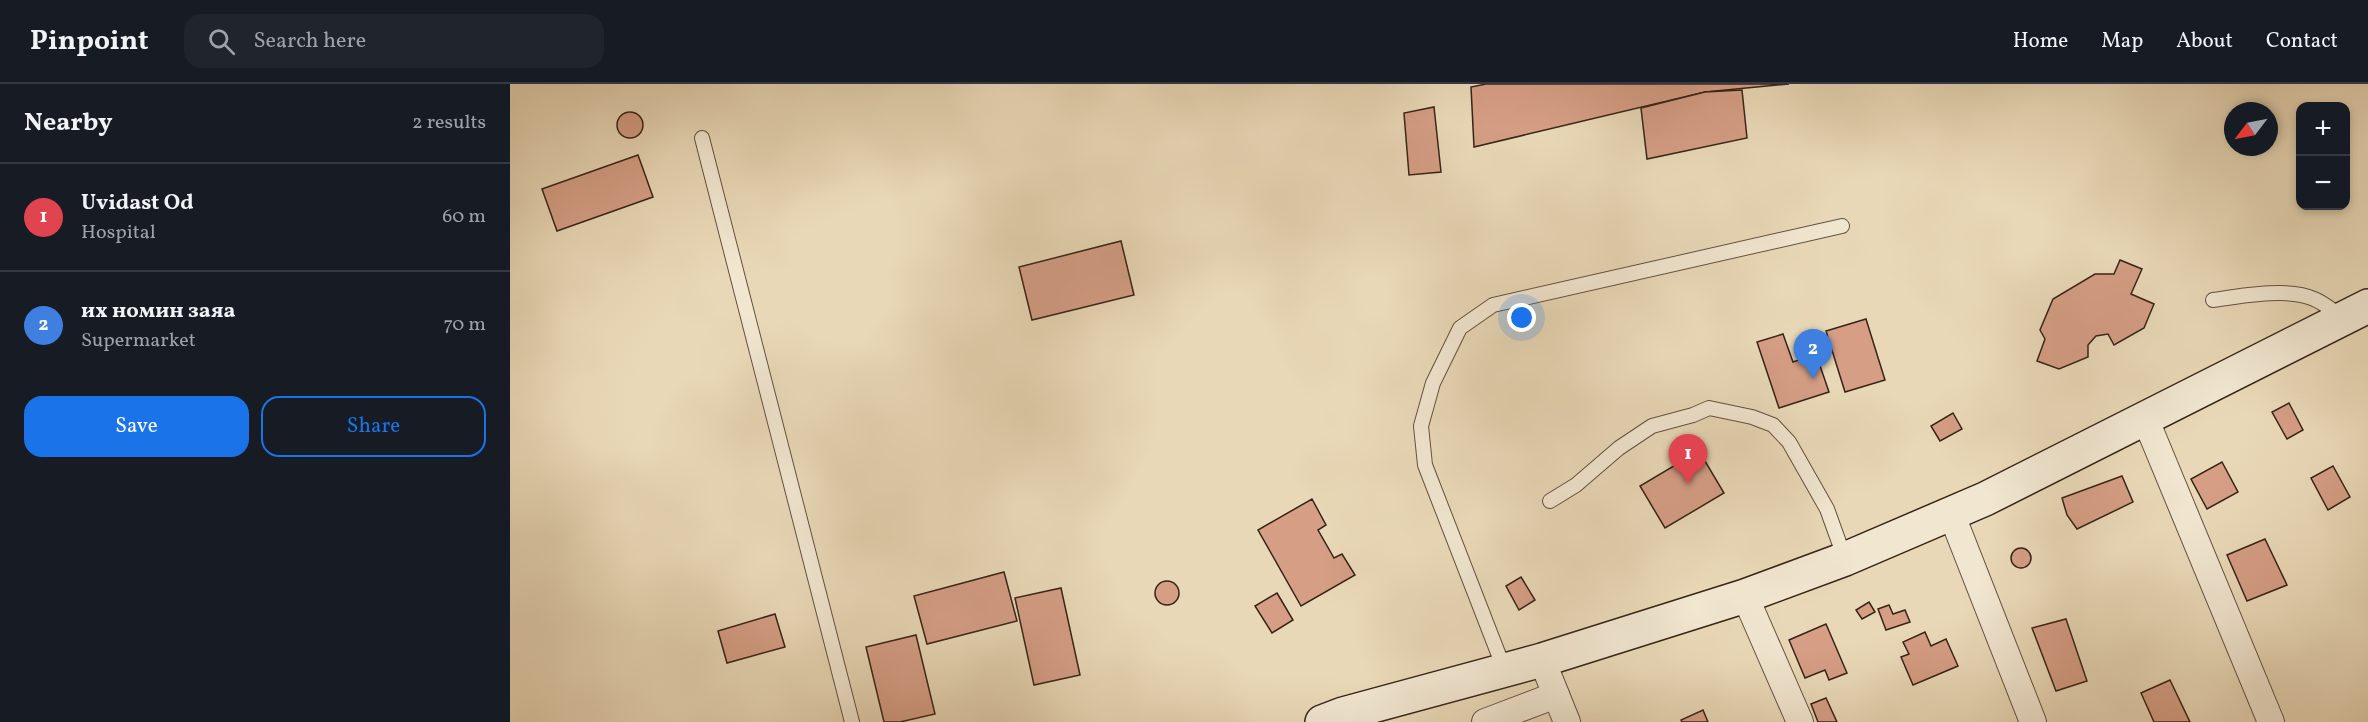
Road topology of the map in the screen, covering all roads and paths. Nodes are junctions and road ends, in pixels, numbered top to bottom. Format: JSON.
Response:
{"nodes":[{"id":1,"x":702,"y":138,"type":"dead end"},
{"id":2,"x":1842,"y":226,"type":"dead end"},
{"id":3,"x":2212,"y":300,"type":"dead end"},
{"id":4,"x":2356,"y":312,"type":"edge"},
{"id":5,"x":2145,"y":418,"type":"junction"},
{"id":6,"x":1550,"y":501,"type":"dead end"},
{"id":7,"x":1951,"y":513,"type":"junction"},
{"id":8,"x":1845,"y":559,"type":"junction"},
{"id":9,"x":1744,"y":596,"type":"junction"},
{"id":10,"x":1542,"y":660,"type":"junction"},
{"id":11,"x":1505,"y":671,"type":"junction"},
{"id":12,"x":1556,"y":695,"type":"junction"},
{"id":13,"x":1337,"y":719,"type":"edge"},
{"id":14,"x":852,"y":722,"type":"edge"},
{"id":15,"x":1485,"y":722,"type":"edge"},
{"id":16,"x":1567,"y":722,"type":"edge"},
{"id":17,"x":1800,"y":722,"type":"edge"},
{"id":18,"x":2033,"y":722,"type":"edge"},
{"id":19,"x":2271,"y":722,"type":"edge"}],
"edges":[{"from":1,"to":14,"type":"lane"},
{"from":2,"to":11,"type":"lane"},
{"from":3,"to":4,"type":"lane"},
{"from":4,"to":5,"type":"main road"},
{"from":5,"to":7,"type":"main road"},
{"from":5,"to":19,"type":"street"},
{"from":6,"to":8,"type":"lane"},
{"from":7,"to":8,"type":"main road"},
{"from":7,"to":18,"type":"street"},
{"from":8,"to":9,"type":"main road"},
{"from":9,"to":10,"type":"main road"},
{"from":9,"to":17,"type":"street"},
{"from":10,"to":11,"type":"main road"},
{"from":10,"to":12,"type":"street"},
{"from":11,"to":13,"type":"main road"},
{"from":12,"to":15,"type":"street"},
{"from":12,"to":16,"type":"street"}]}
